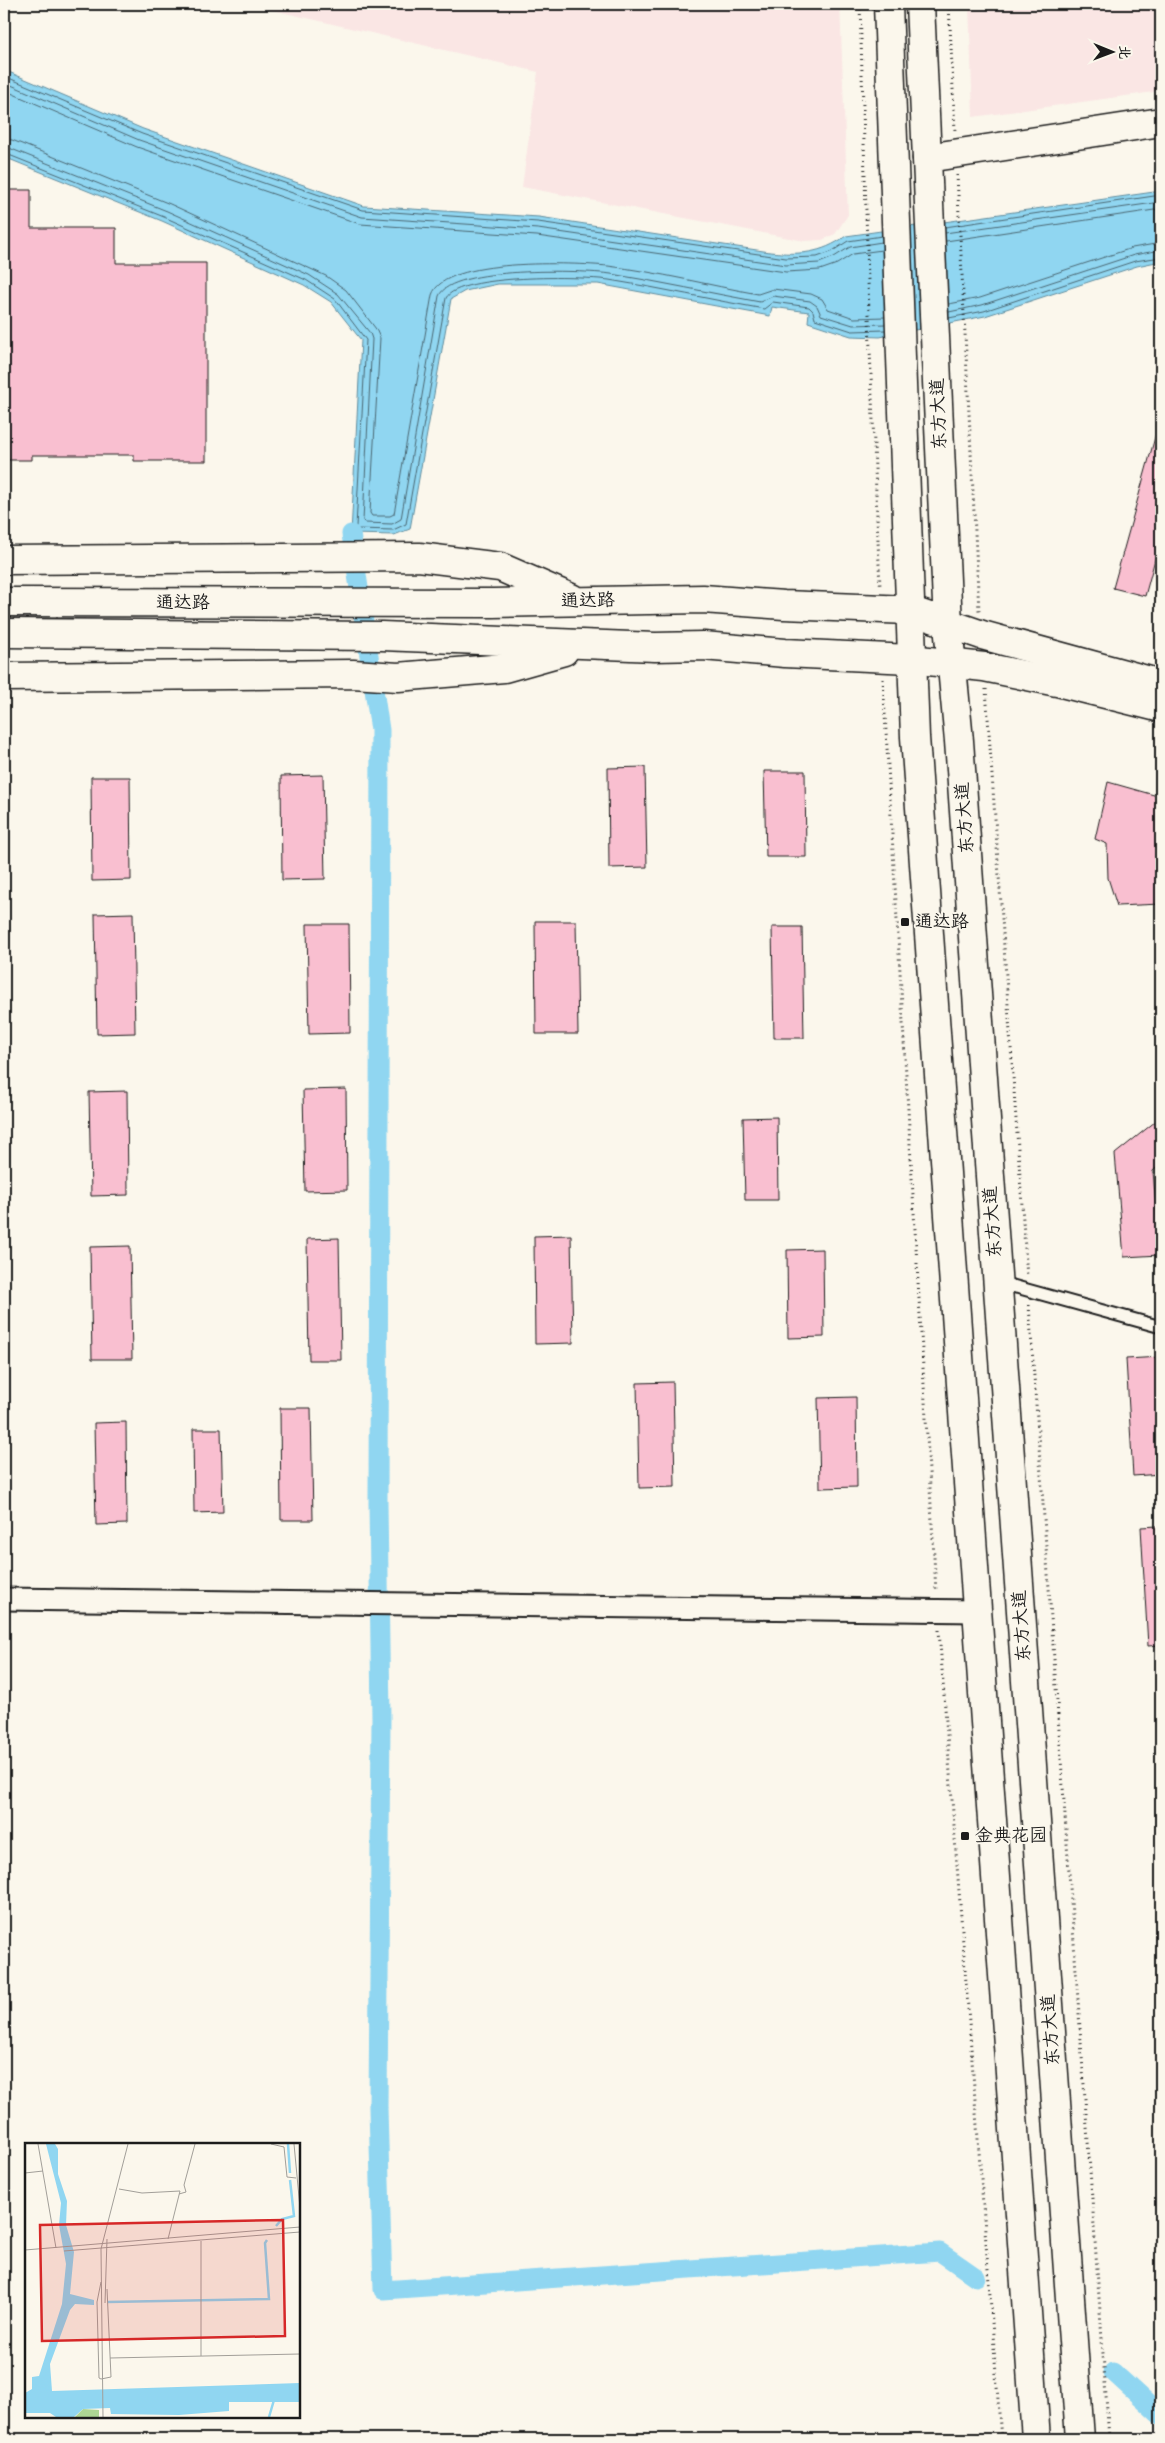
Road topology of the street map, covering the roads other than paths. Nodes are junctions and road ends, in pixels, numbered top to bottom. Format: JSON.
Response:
{"nodes":[{"id":1,"x":888,"y":4,"type":"edge"},
{"id":2,"x":920,"y":4,"type":"edge"},
{"id":3,"x":1161,"y":122,"type":"edge"},
{"id":4,"x":927,"y":158,"type":"junction"},
{"id":5,"x":4,"y":560,"type":"edge"},
{"id":6,"x":579,"y":601,"type":"junction"},
{"id":7,"x":4,"y":602,"type":"edge"},
{"id":8,"x":909,"y":610,"type":"junction"},
{"id":9,"x":948,"y":625,"type":"junction"},
{"id":10,"x":4,"y":633,"type":"edge"},
{"id":11,"x":586,"y":644,"type":"junction"},
{"id":12,"x":910,"y":659,"type":"junction"},
{"id":13,"x":952,"y":665,"type":"junction"},
{"id":14,"x":4,"y":677,"type":"edge"},
{"id":15,"x":1161,"y":684,"type":"edge"},
{"id":16,"x":1161,"y":708,"type":"edge"},
{"id":17,"x":998,"y":1282,"type":"junction"},
{"id":18,"x":1161,"y":1327,"type":"edge"},
{"id":19,"x":4,"y":1599,"type":"edge"},
{"id":20,"x":977,"y":1611,"type":"junction"},
{"id":21,"x":1036,"y":2439,"type":"edge"},
{"id":22,"x":1080,"y":2439,"type":"edge"}],
"edges":[{"from":1,"to":8,"type":"main road","name":"东方大道"},
{"from":2,"to":4,"type":"main road","name":"东方大道"},
{"from":3,"to":4,"type":"main road"},
{"from":4,"to":9,"type":"main road","name":"东方大道"},
{"from":5,"to":6,"type":"main road"},
{"from":6,"to":7,"type":"main road","name":"通达路"},
{"from":6,"to":8,"type":"main road","name":"通达路"},
{"from":8,"to":9,"type":"main road","name":"通达路"},
{"from":8,"to":12,"type":"main road","name":"东方大道"},
{"from":9,"to":13,"type":"main road","name":"东方大道"},
{"from":9,"to":15,"type":"main road","name":"通达路"},
{"from":10,"to":11,"type":"main road","name":"通达路"},
{"from":11,"to":12,"type":"main road","name":"通达路"},
{"from":11,"to":14,"type":"main road"},
{"from":12,"to":13,"type":"main road","name":"通达路"},
{"from":12,"to":20,"type":"main road","name":"东方大道"},
{"from":13,"to":16,"type":"main road","name":"通达路"},
{"from":13,"to":17,"type":"main road","name":"东方大道"},
{"from":17,"to":18,"type":"lane"},
{"from":17,"to":22,"type":"main road","name":"东方大道"},
{"from":19,"to":20,"type":"street"},
{"from":20,"to":21,"type":"main road","name":"东方大道"}]}
